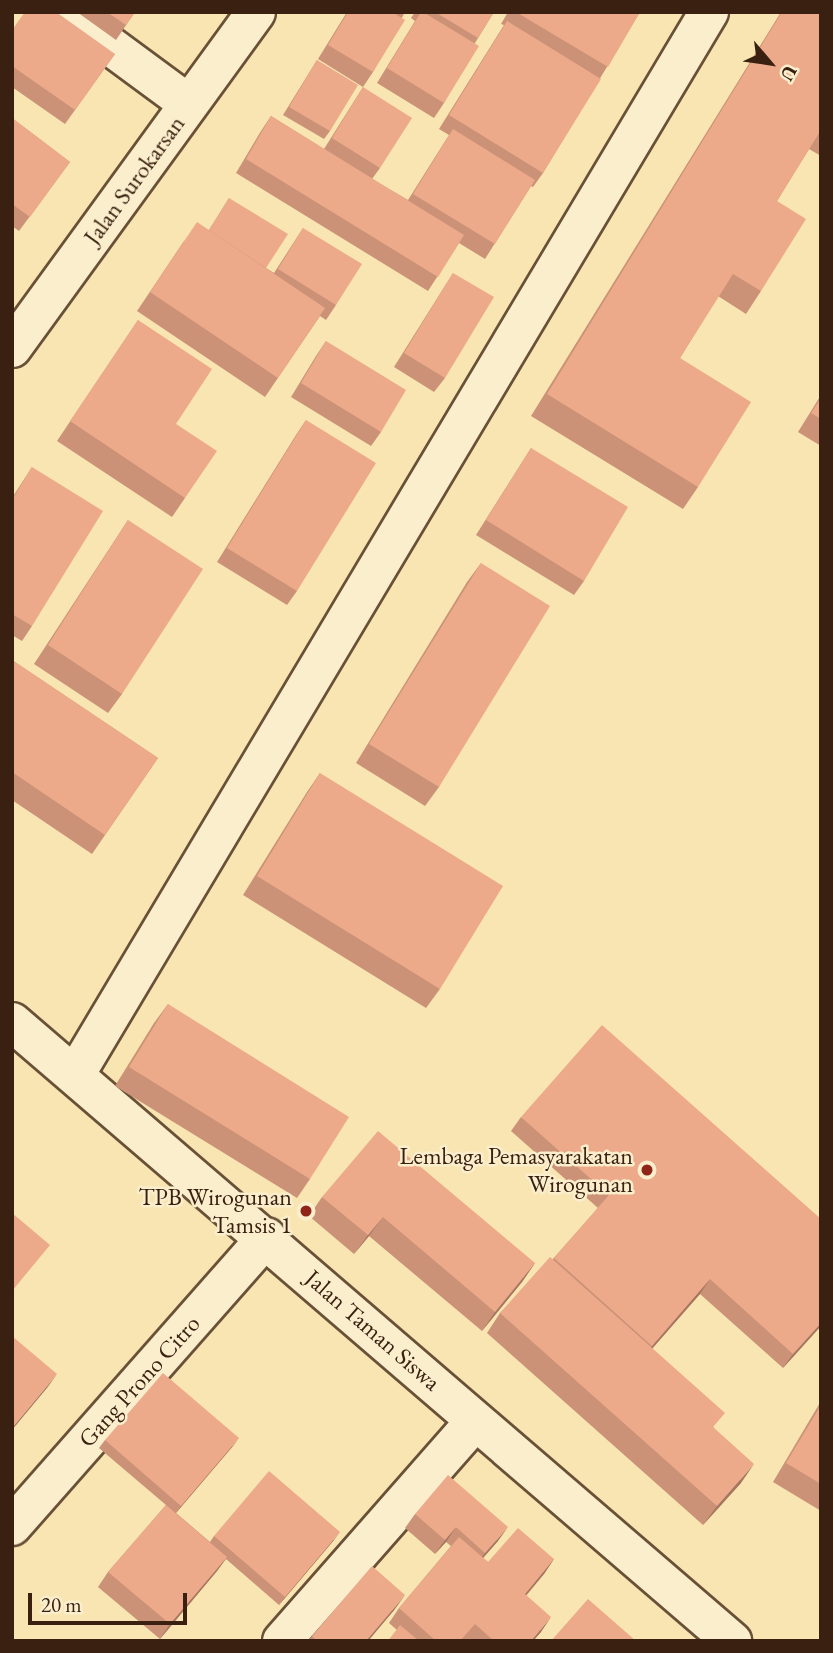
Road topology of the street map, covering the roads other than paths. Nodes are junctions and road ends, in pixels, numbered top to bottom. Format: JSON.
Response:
{"nodes":[{"id":1,"x":64,"y":12,"type":"edge"},
{"id":2,"x":256,"y":12,"type":"edge"},
{"id":3,"x":709,"y":12,"type":"edge"},
{"id":4,"x":189,"y":104,"type":"junction"},
{"id":5,"x":12,"y":348,"type":"edge"},
{"id":6,"x":12,"y":1022,"type":"edge"},
{"id":7,"x":75,"y":1075,"type":"junction"},
{"id":8,"x":267,"y":1237,"type":"junction"},
{"id":9,"x":475,"y":1421,"type":"junction"},
{"id":10,"x":12,"y":1526,"type":"edge"},
{"id":11,"x":282,"y":1641,"type":"edge"},
{"id":12,"x":732,"y":1641,"type":"edge"}],
"edges":[{"from":1,"to":4,"type":"street"},
{"from":2,"to":4,"type":"street","name":"Jalan Surokarsan"},
{"from":3,"to":7,"type":"street"},
{"from":4,"to":5,"type":"street","name":"Jalan Surokarsan"},
{"from":6,"to":7,"type":"street","name":"Jalan Taman Siswa"},
{"from":7,"to":8,"type":"street","name":"Jalan Taman Siswa"},
{"from":8,"to":9,"type":"street","name":"Jalan Taman Siswa"},
{"from":8,"to":10,"type":"street","name":"Gang Prono Citro"},
{"from":9,"to":11,"type":"street"},
{"from":9,"to":12,"type":"street","name":"Jalan Taman Siswa"}]}
